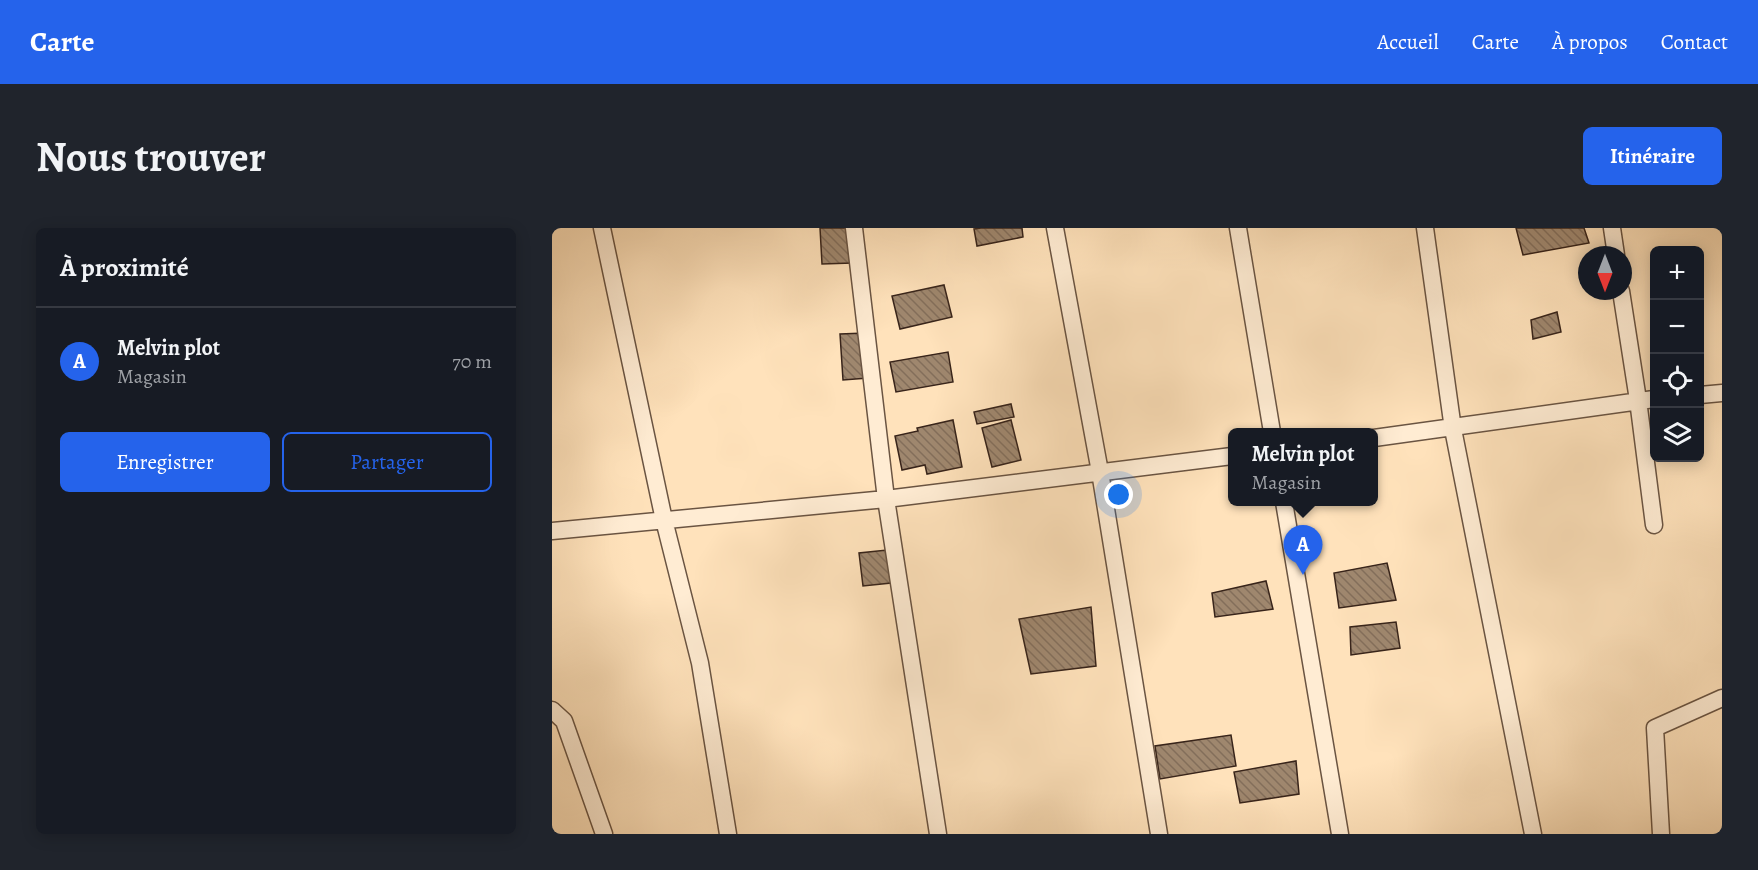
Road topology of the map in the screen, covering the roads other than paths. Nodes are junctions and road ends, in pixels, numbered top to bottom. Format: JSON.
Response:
{"nodes":[{"id":1,"x":602,"y":228,"type":"edge"},
{"id":2,"x":854,"y":228,"type":"edge"},
{"id":3,"x":1055,"y":228,"type":"edge"},
{"id":4,"x":1238,"y":228,"type":"edge"},
{"id":5,"x":1425,"y":228,"type":"edge"},
{"id":6,"x":1612,"y":228,"type":"edge"},
{"id":7,"x":1615,"y":246,"type":"edge"},
{"id":8,"x":1623,"y":300,"type":"edge"},
{"id":9,"x":1722,"y":393,"type":"edge"},
{"id":10,"x":1704,"y":395,"type":"edge"},
{"id":11,"x":1646,"y":400,"type":"edge"},
{"id":12,"x":1271,"y":428,"type":"edge"},
{"id":13,"x":1453,"y":429,"type":"junction"},
{"id":14,"x":1378,"y":438,"type":"edge"},
{"id":15,"x":1228,"y":457,"type":"edge"},
{"id":16,"x":1100,"y":472,"type":"junction"},
{"id":17,"x":886,"y":499,"type":"junction"},
{"id":18,"x":1285,"y":506,"type":"edge"},
{"id":19,"x":664,"y":520,"type":"junction"},
{"id":20,"x":1654,"y":525,"type":"dead end"},
{"id":21,"x":552,"y":531,"type":"edge"},
{"id":22,"x":1722,"y":698,"type":"edge"},
{"id":23,"x":552,"y":710,"type":"edge"},
{"id":24,"x":604,"y":834,"type":"edge"},
{"id":25,"x":728,"y":834,"type":"edge"},
{"id":26,"x":938,"y":834,"type":"edge"},
{"id":27,"x":1159,"y":834,"type":"edge"},
{"id":28,"x":1340,"y":834,"type":"edge"},
{"id":29,"x":1533,"y":834,"type":"edge"},
{"id":30,"x":1661,"y":834,"type":"edge"}],
"edges":[{"from":1,"to":19,"type":"street"},
{"from":2,"to":17,"type":"street"},
{"from":3,"to":16,"type":"street"},
{"from":4,"to":12,"type":"street"},
{"from":5,"to":13,"type":"street"},
{"from":6,"to":7,"type":"street"},
{"from":8,"to":11,"type":"street"},
{"from":9,"to":10,"type":"street"},
{"from":11,"to":13,"type":"street"},
{"from":11,"to":20,"type":"street"},
{"from":13,"to":14,"type":"street"},
{"from":13,"to":29,"type":"street"},
{"from":15,"to":16,"type":"street"},
{"from":16,"to":17,"type":"street"},
{"from":16,"to":27,"type":"street"},
{"from":17,"to":19,"type":"street"},
{"from":17,"to":26,"type":"street"},
{"from":18,"to":28,"type":"street"},
{"from":19,"to":21,"type":"street"},
{"from":19,"to":25,"type":"street"},
{"from":22,"to":30,"type":"street"},
{"from":23,"to":24,"type":"street"}]}
